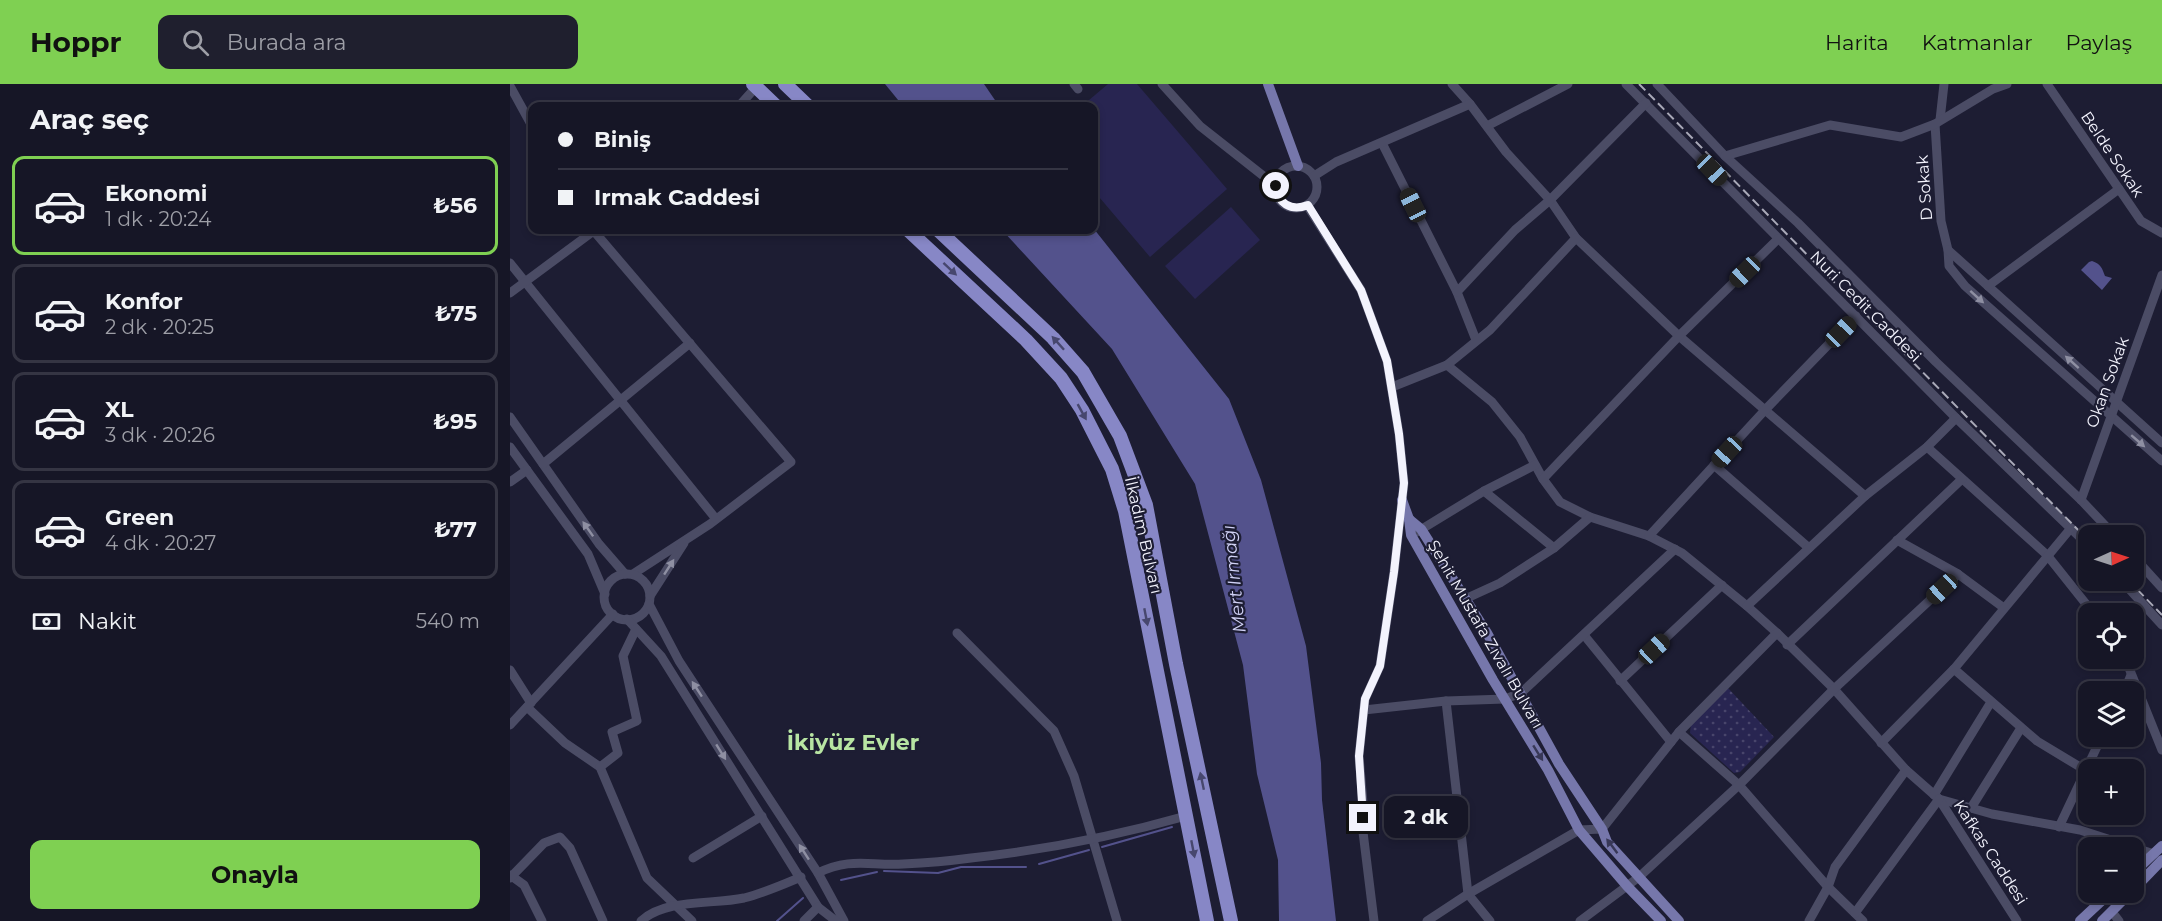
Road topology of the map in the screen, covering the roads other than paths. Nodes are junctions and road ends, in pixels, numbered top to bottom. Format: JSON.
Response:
{"nodes":[{"id":1,"x":785,"y":84,"type":"edge"},
{"id":2,"x":1162,"y":84,"type":"edge"},
{"id":3,"x":1268,"y":84,"type":"edge"},
{"id":4,"x":1568,"y":84,"type":"edge"},
{"id":5,"x":1626,"y":84,"type":"edge"},
{"id":6,"x":1657,"y":84,"type":"edge"},
{"id":7,"x":1944,"y":84,"type":"edge"},
{"id":8,"x":2007,"y":84,"type":"edge"},
{"id":9,"x":2047,"y":84,"type":"edge"},
{"id":10,"x":1456,"y":85,"type":"edge"},
{"id":11,"x":510,"y":86,"type":"edge"},
{"id":12,"x":754,"y":86,"type":"edge"},
{"id":13,"x":742,"y":102,"type":"edge"},
{"id":14,"x":772,"y":102,"type":"edge"},
{"id":15,"x":804,"y":102,"type":"edge"},
{"id":16,"x":1646,"y":103,"type":"junction"},
{"id":17,"x":1470,"y":104,"type":"junction"},
{"id":18,"x":528,"y":119,"type":"edge"},
{"id":19,"x":1938,"y":122,"type":"junction"},
{"id":20,"x":1487,"y":126,"type":"junction"},
{"id":21,"x":1382,"y":143,"type":"junction"},
{"id":22,"x":1725,"y":156,"type":"junction"},
{"id":23,"x":1298,"y":166,"type":"junction"},
{"id":24,"x":1314,"y":176,"type":"junction"},
{"id":25,"x":1276,"y":186,"type":"junction"},
{"id":26,"x":2119,"y":189,"type":"junction"},
{"id":27,"x":1550,"y":200,"type":"junction"},
{"id":28,"x":1308,"y":205,"type":"junction"},
{"id":29,"x":2162,"y":233,"type":"edge"},
{"id":30,"x":589,"y":234,"type":"edge"},
{"id":31,"x":597,"y":234,"type":"edge"},
{"id":32,"x":912,"y":234,"type":"edge"},
{"id":33,"x":942,"y":234,"type":"edge"},
{"id":34,"x":1576,"y":238,"type":"junction"},
{"id":35,"x":1778,"y":239,"type":"junction"},
{"id":36,"x":1948,"y":250,"type":"junction"},
{"id":37,"x":510,"y":263,"type":"edge"},
{"id":38,"x":2162,"y":275,"type":"edge"},
{"id":39,"x":524,"y":282,"type":"junction"},
{"id":40,"x":1988,"y":286,"type":"junction"},
{"id":41,"x":1457,"y":292,"type":"junction"},
{"id":42,"x":510,"y":293,"type":"edge"},
{"id":43,"x":1856,"y":316,"type":"junction"},
{"id":44,"x":1679,"y":336,"type":"junction"},
{"id":45,"x":1476,"y":340,"type":"junction"},
{"id":46,"x":690,"y":343,"type":"junction"},
{"id":47,"x":1447,"y":365,"type":"junction"},
{"id":48,"x":1392,"y":387,"type":"junction"},
{"id":49,"x":619,"y":401,"type":"junction"},
{"id":50,"x":2116,"y":402,"type":"junction"},
{"id":51,"x":1765,"y":410,"type":"junction"},
{"id":52,"x":510,"y":417,"type":"edge"},
{"id":53,"x":2111,"y":417,"type":"junction"},
{"id":54,"x":1956,"y":418,"type":"junction"},
{"id":55,"x":2162,"y":443,"type":"edge"},
{"id":56,"x":510,"y":447,"type":"edge"},
{"id":57,"x":1927,"y":447,"type":"junction"},
{"id":58,"x":2162,"y":461,"type":"edge"},
{"id":59,"x":543,"y":464,"type":"junction"},
{"id":60,"x":1535,"y":465,"type":"junction"},
{"id":61,"x":1714,"y":465,"type":"junction"},
{"id":62,"x":527,"y":470,"type":"junction"},
{"id":63,"x":1543,"y":479,"type":"junction"},
{"id":64,"x":1962,"y":479,"type":"junction"},
{"id":65,"x":510,"y":482,"type":"edge"},
{"id":66,"x":1484,"y":491,"type":"junction"},
{"id":67,"x":1865,"y":496,"type":"junction"},
{"id":68,"x":1402,"y":500,"type":"junction"},
{"id":69,"x":2081,"y":500,"type":"junction"},
{"id":70,"x":1590,"y":517,"type":"junction"},
{"id":71,"x":716,"y":519,"type":"junction"},
{"id":72,"x":2105,"y":525,"type":"edge"},
{"id":73,"x":2071,"y":528,"type":"junction"},
{"id":74,"x":1416,"y":532,"type":"junction"},
{"id":75,"x":2078,"y":535,"type":"edge"},
{"id":76,"x":1649,"y":536,"type":"junction"},
{"id":77,"x":687,"y":538,"type":"junction"},
{"id":78,"x":1897,"y":540,"type":"junction"},
{"id":79,"x":1554,"y":548,"type":"junction"},
{"id":80,"x":1809,"y":548,"type":"junction"},
{"id":81,"x":1675,"y":549,"type":"junction"},
{"id":82,"x":2047,"y":555,"type":"junction"},
{"id":83,"x":2144,"y":568,"type":"edge"},
{"id":84,"x":629,"y":574,"type":"junction"},
{"id":85,"x":1958,"y":574,"type":"junction"},
{"id":86,"x":1722,"y":585,"type":"junction"},
{"id":87,"x":2162,"y":588,"type":"edge"},
{"id":88,"x":2131,"y":591,"type":"edge"},
{"id":89,"x":605,"y":594,"type":"junction"},
{"id":90,"x":1465,"y":599,"type":"junction"},
{"id":91,"x":650,"y":600,"type":"junction"},
{"id":92,"x":2085,"y":603,"type":"edge"},
{"id":93,"x":1747,"y":606,"type":"junction"},
{"id":94,"x":2004,"y":608,"type":"junction"},
{"id":95,"x":613,"y":614,"type":"junction"},
{"id":96,"x":627,"y":619,"type":"junction"},
{"id":97,"x":2162,"y":625,"type":"edge"},
{"id":98,"x":636,"y":629,"type":"junction"},
{"id":99,"x":957,"y":633,"type":"dead end"},
{"id":100,"x":1777,"y":633,"type":"junction"},
{"id":101,"x":1584,"y":635,"type":"junction"},
{"id":102,"x":1787,"y":645,"type":"junction"},
{"id":103,"x":1954,"y":669,"type":"junction"},
{"id":104,"x":2130,"y":669,"type":"edge"},
{"id":105,"x":510,"y":670,"type":"edge"},
{"id":106,"x":2132,"y":675,"type":"junction"},
{"id":107,"x":1620,"y":681,"type":"junction"},
{"id":108,"x":2129,"y":681,"type":"edge"},
{"id":109,"x":1834,"y":689,"type":"junction"},
{"id":110,"x":1521,"y":693,"type":"junction"},
{"id":111,"x":1505,"y":699,"type":"junction"},
{"id":112,"x":1446,"y":701,"type":"junction"},
{"id":113,"x":1991,"y":702,"type":"junction"},
{"id":114,"x":529,"y":705,"type":"junction"},
{"id":115,"x":1364,"y":710,"type":"junction"},
{"id":116,"x":510,"y":725,"type":"edge"},
{"id":117,"x":2021,"y":728,"type":"junction"},
{"id":118,"x":1679,"y":732,"type":"junction"},
{"id":119,"x":1671,"y":742,"type":"junction"},
{"id":120,"x":1881,"y":743,"type":"junction"},
{"id":121,"x":2162,"y":750,"type":"edge"},
{"id":122,"x":2078,"y":766,"type":"edge"},
{"id":123,"x":600,"y":767,"type":"junction"},
{"id":124,"x":1906,"y":770,"type":"junction"},
{"id":125,"x":1738,"y":785,"type":"junction"},
{"id":126,"x":2078,"y":786,"type":"edge"},
{"id":127,"x":1936,"y":797,"type":"junction"},
{"id":128,"x":1971,"y":808,"type":"junction"},
{"id":129,"x":762,"y":816,"type":"junction"},
{"id":130,"x":1186,"y":816,"type":"junction"},
{"id":131,"x":2060,"y":826,"type":"junction"},
{"id":132,"x":1602,"y":829,"type":"junction"},
{"id":133,"x":1579,"y":830,"type":"junction"},
{"id":134,"x":1092,"y":838,"type":"junction"},
{"id":135,"x":2159,"y":854,"type":"edge"},
{"id":136,"x":693,"y":858,"type":"dead end"},
{"id":137,"x":2144,"y":865,"type":"edge"},
{"id":138,"x":818,"y":873,"type":"junction"},
{"id":139,"x":2144,"y":875,"type":"edge"},
{"id":140,"x":511,"y":876,"type":"edge"},
{"id":141,"x":801,"y":877,"type":"junction"},
{"id":142,"x":1639,"y":877,"type":"junction"},
{"id":143,"x":1627,"y":886,"type":"junction"},
{"id":144,"x":1828,"y":887,"type":"junction"},
{"id":145,"x":1468,"y":894,"type":"junction"},
{"id":146,"x":2099,"y":903,"type":"edge"},
{"id":147,"x":2124,"y":903,"type":"edge"},
{"id":148,"x":675,"y":906,"type":"junction"},
{"id":149,"x":818,"y":907,"type":"junction"},
{"id":150,"x":1855,"y":913,"type":"junction"},
{"id":151,"x":2115,"y":917,"type":"edge"},
{"id":152,"x":542,"y":921,"type":"edge"},
{"id":153,"x":603,"y":921,"type":"edge"},
{"id":154,"x":641,"y":921,"type":"edge"},
{"id":155,"x":692,"y":921,"type":"edge"},
{"id":156,"x":804,"y":921,"type":"edge"},
{"id":157,"x":836,"y":921,"type":"edge"},
{"id":158,"x":844,"y":921,"type":"edge"},
{"id":159,"x":1117,"y":921,"type":"edge"},
{"id":160,"x":1207,"y":921,"type":"edge"},
{"id":161,"x":1231,"y":921,"type":"edge"},
{"id":162,"x":1374,"y":921,"type":"edge"},
{"id":163,"x":1427,"y":921,"type":"edge"},
{"id":164,"x":1490,"y":921,"type":"edge"},
{"id":165,"x":1580,"y":921,"type":"edge"},
{"id":166,"x":1660,"y":921,"type":"edge"},
{"id":167,"x":1678,"y":921,"type":"edge"},
{"id":168,"x":1809,"y":921,"type":"edge"},
{"id":169,"x":1863,"y":921,"type":"edge"},
{"id":170,"x":2017,"y":921,"type":"edge"},
{"id":171,"x":2080,"y":921,"type":"edge"},
{"id":172,"x":2102,"y":921,"type":"edge"}],
"edges":[{"from":1,"to":15,"type":"highway"},
{"from":2,"to":25,"type":"street"},
{"from":3,"to":23,"type":"main road"},
{"from":4,"to":20,"type":"street"},
{"from":5,"to":16,"type":"street","name":"Nuri Cedit Caddesi"},
{"from":6,"to":22,"type":"street"},
{"from":7,"to":19,"type":"street","name":"D Sokak"},
{"from":8,"to":19,"type":"street"},
{"from":9,"to":26,"type":"street","name":"Belde Sokak"},
{"from":10,"to":17,"type":"street"},
{"from":11,"to":18,"type":"street"},
{"from":12,"to":13,"type":"street"},
{"from":12,"to":14,"type":"highway"},
{"from":16,"to":27,"type":"street"},
{"from":16,"to":35,"type":"street","name":"Nuri Cedit Caddesi"},
{"from":17,"to":20,"type":"street"},
{"from":17,"to":21,"type":"street"},
{"from":19,"to":22,"type":"street"},
{"from":19,"to":36,"type":"street","name":"D Sokak"},
{"from":20,"to":27,"type":"street"},
{"from":21,"to":24,"type":"street"},
{"from":21,"to":41,"type":"street"},
{"from":22,"to":69,"type":"street"},
{"from":23,"to":24,"type":"street"},
{"from":23,"to":25,"type":"street"},
{"from":24,"to":28,"type":"street"},
{"from":25,"to":28,"type":"street"},
{"from":26,"to":29,"type":"street","name":"Belde Sokak"},
{"from":26,"to":40,"type":"street"},
{"from":27,"to":34,"type":"street"},
{"from":27,"to":41,"type":"street"},
{"from":28,"to":48,"type":"street"},
{"from":30,"to":39,"type":"street"},
{"from":31,"to":46,"type":"street"},
{"from":32,"to":130,"type":"highway","name":"İlkadım Bulvarı","one_way":true},
{"from":161,"to":33,"type":"highway","name":"İlkadım Bulvarı","one_way":true},
{"from":34,"to":44,"type":"street"},
{"from":34,"to":45,"type":"street"},
{"from":35,"to":43,"type":"street","name":"Nuri Cedit Caddesi"},
{"from":35,"to":44,"type":"street"},
{"from":36,"to":40,"type":"street"},
{"from":36,"to":53,"type":"street","name":"D Sokak","one_way":true},
{"from":37,"to":39,"type":"street"},
{"from":38,"to":50,"type":"street","name":"Okan Sokak"},
{"from":39,"to":42,"type":"street"},
{"from":39,"to":49,"type":"street"},
{"from":50,"to":40,"type":"street","one_way":true},
{"from":41,"to":45,"type":"street"},
{"from":43,"to":51,"type":"street"},
{"from":43,"to":54,"type":"street","name":"Nuri Cedit Caddesi"},
{"from":44,"to":51,"type":"street"},
{"from":44,"to":63,"type":"street"},
{"from":45,"to":47,"type":"street"},
{"from":46,"to":49,"type":"street"},
{"from":46,"to":71,"type":"street"},
{"from":47,"to":48,"type":"street"},
{"from":47,"to":60,"type":"street"},
{"from":48,"to":68,"type":"street"},
{"from":49,"to":59,"type":"street"},
{"from":49,"to":71,"type":"street"},
{"from":50,"to":53,"type":"street","name":"Okan Sokak"},
{"from":50,"to":55,"type":"street"},
{"from":51,"to":61,"type":"street"},
{"from":51,"to":67,"type":"street"},
{"from":52,"to":59,"type":"street"},
{"from":53,"to":58,"type":"street","name":"D Sokak","one_way":true},
{"from":53,"to":69,"type":"street","name":"Okan Sokak"},
{"from":54,"to":57,"type":"street"},
{"from":54,"to":73,"type":"street","name":"Nuri Cedit Caddesi"},
{"from":56,"to":62,"type":"street"},
{"from":57,"to":64,"type":"street"},
{"from":57,"to":67,"type":"street"},
{"from":84,"to":59,"type":"street","one_way":true},
{"from":60,"to":63,"type":"street"},
{"from":60,"to":66,"type":"street"},
{"from":61,"to":76,"type":"street"},
{"from":61,"to":80,"type":"street"},
{"from":62,"to":65,"type":"street"},
{"from":62,"to":89,"type":"street"},
{"from":63,"to":70,"type":"street"},
{"from":64,"to":78,"type":"street"},
{"from":64,"to":82,"type":"street"},
{"from":66,"to":74,"type":"street"},
{"from":66,"to":79,"type":"street"},
{"from":67,"to":80,"type":"street"},
{"from":68,"to":74,"type":"main road","name":"Şehit Mustafa Zıvalı Bulvarı"},
{"from":68,"to":115,"type":"street"},
{"from":69,"to":72,"type":"street"},
{"from":70,"to":76,"type":"street"},
{"from":70,"to":79,"type":"street"},
{"from":71,"to":77,"type":"street"},
{"from":73,"to":75,"type":"street","name":"Nuri Cedit Caddesi"},
{"from":73,"to":82,"type":"street"},
{"from":74,"to":90,"type":"main road","name":"Şehit Mustafa Zıvalı Bulvarı"},
{"from":74,"to":111,"type":"main road","name":"Şehit Mustafa Zıvalı Bulvarı"},
{"from":76,"to":81,"type":"street"},
{"from":77,"to":84,"type":"street"},
{"from":91,"to":77,"type":"street","one_way":true},
{"from":78,"to":85,"type":"street"},
{"from":78,"to":102,"type":"street"},
{"from":79,"to":90,"type":"street"},
{"from":80,"to":93,"type":"street"},
{"from":81,"to":86,"type":"street"},
{"from":81,"to":101,"type":"street"},
{"from":82,"to":92,"type":"street"},
{"from":82,"to":94,"type":"street"},
{"from":83,"to":87,"type":"street"},
{"from":84,"to":89,"type":"street"},
{"from":84,"to":91,"type":"street"},
{"from":85,"to":94,"type":"street"},
{"from":85,"to":109,"type":"street"},
{"from":86,"to":93,"type":"street"},
{"from":86,"to":107,"type":"street"},
{"from":88,"to":97,"type":"street"},
{"from":89,"to":95,"type":"street"},
{"from":90,"to":110,"type":"main road","name":"Şehit Mustafa Zıvalı Bulvarı"},
{"from":91,"to":96,"type":"street"},
{"from":138,"to":91,"type":"street","one_way":true},
{"from":93,"to":100,"type":"street"},
{"from":94,"to":103,"type":"street"},
{"from":95,"to":96,"type":"street"},
{"from":95,"to":114,"type":"street"},
{"from":96,"to":98,"type":"street"},
{"from":98,"to":123,"type":"street"},
{"from":98,"to":129,"type":"street","one_way":true},
{"from":99,"to":134,"type":"street"},
{"from":100,"to":102,"type":"street"},
{"from":100,"to":118,"type":"street"},
{"from":101,"to":107,"type":"street"},
{"from":101,"to":110,"type":"street"},
{"from":102,"to":109,"type":"street"},
{"from":103,"to":113,"type":"street"},
{"from":103,"to":120,"type":"street"},
{"from":104,"to":106,"type":"street"},
{"from":105,"to":114,"type":"street"},
{"from":106,"to":108,"type":"street"},
{"from":106,"to":121,"type":"street"},
{"from":107,"to":119,"type":"street"},
{"from":109,"to":120,"type":"street"},
{"from":109,"to":125,"type":"street"},
{"from":110,"to":111,"type":"street"},
{"from":110,"to":132,"type":"main road","name":"Şehit Mustafa Zıvalı Bulvarı"},
{"from":111,"to":112,"type":"street"},
{"from":111,"to":133,"type":"main road","name":"Şehit Mustafa Zıvalı Bulvarı","one_way":true},
{"from":112,"to":115,"type":"street"},
{"from":112,"to":145,"type":"street"},
{"from":113,"to":117,"type":"street"},
{"from":113,"to":127,"type":"street"},
{"from":114,"to":116,"type":"street"},
{"from":114,"to":123,"type":"street"},
{"from":115,"to":162,"type":"street"},
{"from":117,"to":122,"type":"street"},
{"from":117,"to":128,"type":"street"},
{"from":118,"to":119,"type":"street"},
{"from":118,"to":125,"type":"street"},
{"from":119,"to":132,"type":"street"},
{"from":120,"to":124,"type":"street"},
{"from":123,"to":148,"type":"street"},
{"from":124,"to":127,"type":"street"},
{"from":124,"to":144,"type":"street"},
{"from":125,"to":142,"type":"street"},
{"from":125,"to":144,"type":"street"},
{"from":126,"to":131,"type":"street"},
{"from":127,"to":128,"type":"street"},
{"from":127,"to":150,"type":"street"},
{"from":127,"to":170,"type":"street","name":"Kafkas Caddesi"},
{"from":128,"to":131,"type":"street"},
{"from":129,"to":136,"type":"street"},
{"from":129,"to":141,"type":"street"},
{"from":130,"to":134,"type":"street"},
{"from":130,"to":160,"type":"highway","name":"İlkadım Bulvarı","one_way":true},
{"from":131,"to":135,"type":"street"},
{"from":132,"to":133,"type":"street"},
{"from":142,"to":132,"type":"main road","name":"Şehit Mustafa Zıvalı Bulvarı","one_way":true},
{"from":133,"to":143,"type":"main road","name":"Şehit Mustafa Zıvalı Bulvarı"},
{"from":133,"to":145,"type":"street"},
{"from":134,"to":138,"type":"street"},
{"from":134,"to":159,"type":"street"},
{"from":135,"to":137,"type":"main road"},
{"from":135,"to":139,"type":"main road"},
{"from":138,"to":158,"type":"street"},
{"from":140,"to":152,"type":"street"},
{"from":140,"to":153,"type":"street"},
{"from":141,"to":148,"type":"street"},
{"from":141,"to":149,"type":"street"},
{"from":142,"to":143,"type":"street"},
{"from":142,"to":167,"type":"main road","name":"Şehit Mustafa Zıvalı Bulvarı"},
{"from":143,"to":165,"type":"street"},
{"from":143,"to":166,"type":"main road","name":"Şehit Mustafa Zıvalı Bulvarı"},
{"from":144,"to":150,"type":"street"},
{"from":144,"to":168,"type":"street"},
{"from":145,"to":163,"type":"street"},
{"from":145,"to":164,"type":"street"},
{"from":146,"to":171,"type":"main road"},
{"from":147,"to":151,"type":"main road"},
{"from":148,"to":154,"type":"street"},
{"from":148,"to":155,"type":"street"},
{"from":149,"to":156,"type":"street"},
{"from":149,"to":157,"type":"street"},
{"from":150,"to":169,"type":"street"},
{"from":151,"to":172,"type":"main road"}]}
